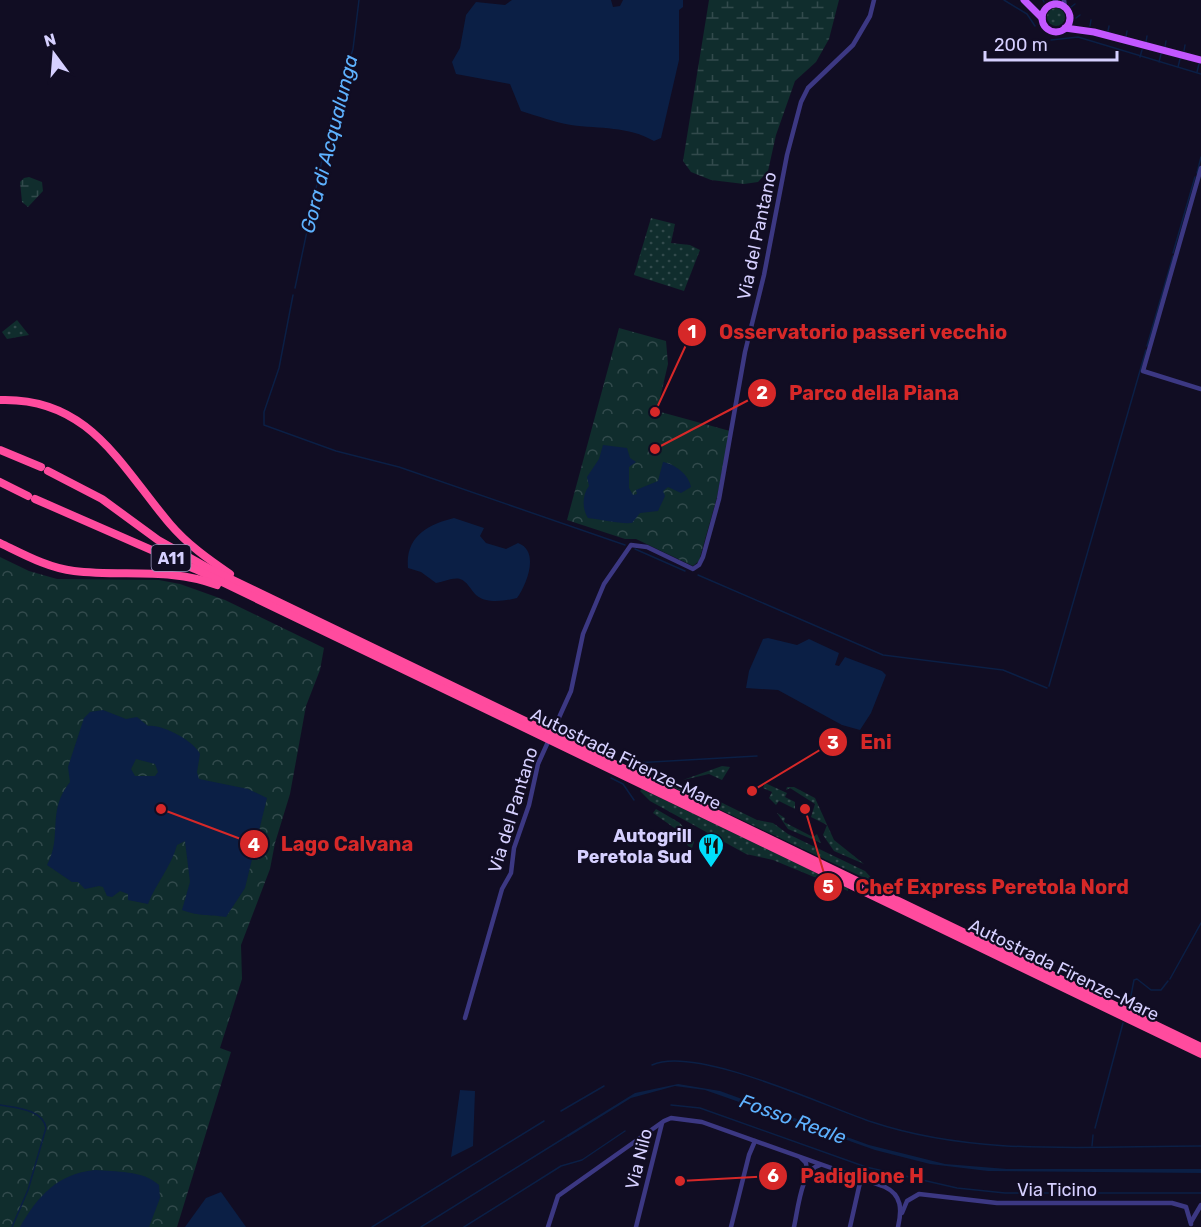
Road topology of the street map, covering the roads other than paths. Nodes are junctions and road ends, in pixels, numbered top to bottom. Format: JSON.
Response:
{"nodes":[{"id":1,"x":874,"y":0,"type":"edge"},
{"id":2,"x":1025,"y":0,"type":"edge"},
{"id":3,"x":1052,"y":3,"type":"edge"},
{"id":4,"x":1065,"y":3,"type":"edge"},
{"id":5,"x":1070,"y":15,"type":"junction"},
{"id":6,"x":1042,"y":18,"type":"junction"},
{"id":7,"x":1065,"y":28,"type":"junction"},
{"id":8,"x":1094,"y":32,"type":"junction"},
{"id":9,"x":1201,"y":60,"type":"edge"},
{"id":10,"x":1201,"y":168,"type":"edge"},
{"id":11,"x":1201,"y":389,"type":"edge"},
{"id":12,"x":0,"y":400,"type":"edge"},
{"id":13,"x":0,"y":450,"type":"edge"},
{"id":14,"x":0,"y":482,"type":"edge"},
{"id":15,"x":0,"y":543,"type":"edge"},
{"id":16,"x":252,"y":590,"type":"junction"},
{"id":17,"x":305,"y":622,"type":"junction"},
{"id":18,"x":1120,"y":1012,"type":"junction"},
{"id":19,"x":465,"y":1018,"type":"dead end"},
{"id":20,"x":1201,"y":1044,"type":"edge"},
{"id":21,"x":1201,"y":1054,"type":"edge"},
{"id":22,"x":1201,"y":1059,"type":"edge"},
{"id":23,"x":662,"y":1123,"type":"junction"},
{"id":24,"x":755,"y":1141,"type":"junction"},
{"id":25,"x":799,"y":1156,"type":"junction"},
{"id":26,"x":825,"y":1166,"type":"junction"},
{"id":27,"x":807,"y":1175,"type":"junction"},
{"id":28,"x":861,"y":1178,"type":"junction"},
{"id":29,"x":1201,"y":1205,"type":"edge"},
{"id":30,"x":900,"y":1218,"type":"junction"},
{"id":31,"x":1190,"y":1226,"type":"edge"},
{"id":32,"x":548,"y":1227,"type":"edge"},
{"id":33,"x":636,"y":1227,"type":"edge"},
{"id":34,"x":731,"y":1227,"type":"edge"},
{"id":35,"x":794,"y":1227,"type":"edge"},
{"id":36,"x":850,"y":1227,"type":"edge"},
{"id":37,"x":898,"y":1227,"type":"edge"}],
"edges":[{"from":1,"to":19,"type":"street","name":"Via del Pantano"},
{"from":2,"to":3,"type":"main road"},
{"from":2,"to":6,"type":"main road"},
{"from":3,"to":4,"type":"main road"},
{"from":3,"to":6,"type":"main road"},
{"from":4,"to":5,"type":"main road"},
{"from":5,"to":7,"type":"main road"},
{"from":5,"to":8,"type":"main road"},
{"from":6,"to":7,"type":"main road"},
{"from":7,"to":8,"type":"main road"},
{"from":8,"to":9,"type":"main road"},
{"from":10,"to":11,"type":"street"},
{"from":12,"to":16,"type":"highway"},
{"from":13,"to":16,"type":"highway","name":"Autostrada Firenze-Mare","number":"A11"},
{"from":14,"to":17,"type":"highway","name":"Autostrada Firenze-Mare","number":"A11"},
{"from":15,"to":17,"type":"highway"},
{"from":16,"to":18,"type":"highway","name":"Autostrada Firenze-Mare","number":"A11"},
{"from":17,"to":18,"type":"highway","name":"Autostrada Firenze-Mare","number":"A11"},
{"from":18,"to":20,"type":"highway","name":"Autostrada Firenze-Mare","number":"A11"},
{"from":18,"to":21,"type":"highway","name":"Autostrada Firenze-Mare","number":"A11"},
{"from":18,"to":22,"type":"highway"},
{"from":23,"to":24,"type":"street","name":"Via Nilo"},
{"from":23,"to":32,"type":"street"},
{"from":23,"to":33,"type":"street","name":"Via Nilo"},
{"from":24,"to":25,"type":"street","name":"Via Nilo"},
{"from":24,"to":34,"type":"street"},
{"from":25,"to":26,"type":"street","name":"Via Nilo"},
{"from":25,"to":27,"type":"street"},
{"from":26,"to":27,"type":"street"},
{"from":26,"to":28,"type":"street","name":"Via Nilo"},
{"from":27,"to":35,"type":"street"},
{"from":28,"to":30,"type":"street","name":"Via Nilo"},
{"from":28,"to":36,"type":"street"},
{"from":29,"to":31,"type":"street","name":"Via Ticino"},
{"from":30,"to":31,"type":"street","name":"Via Ticino"},
{"from":30,"to":37,"type":"street"}]}
